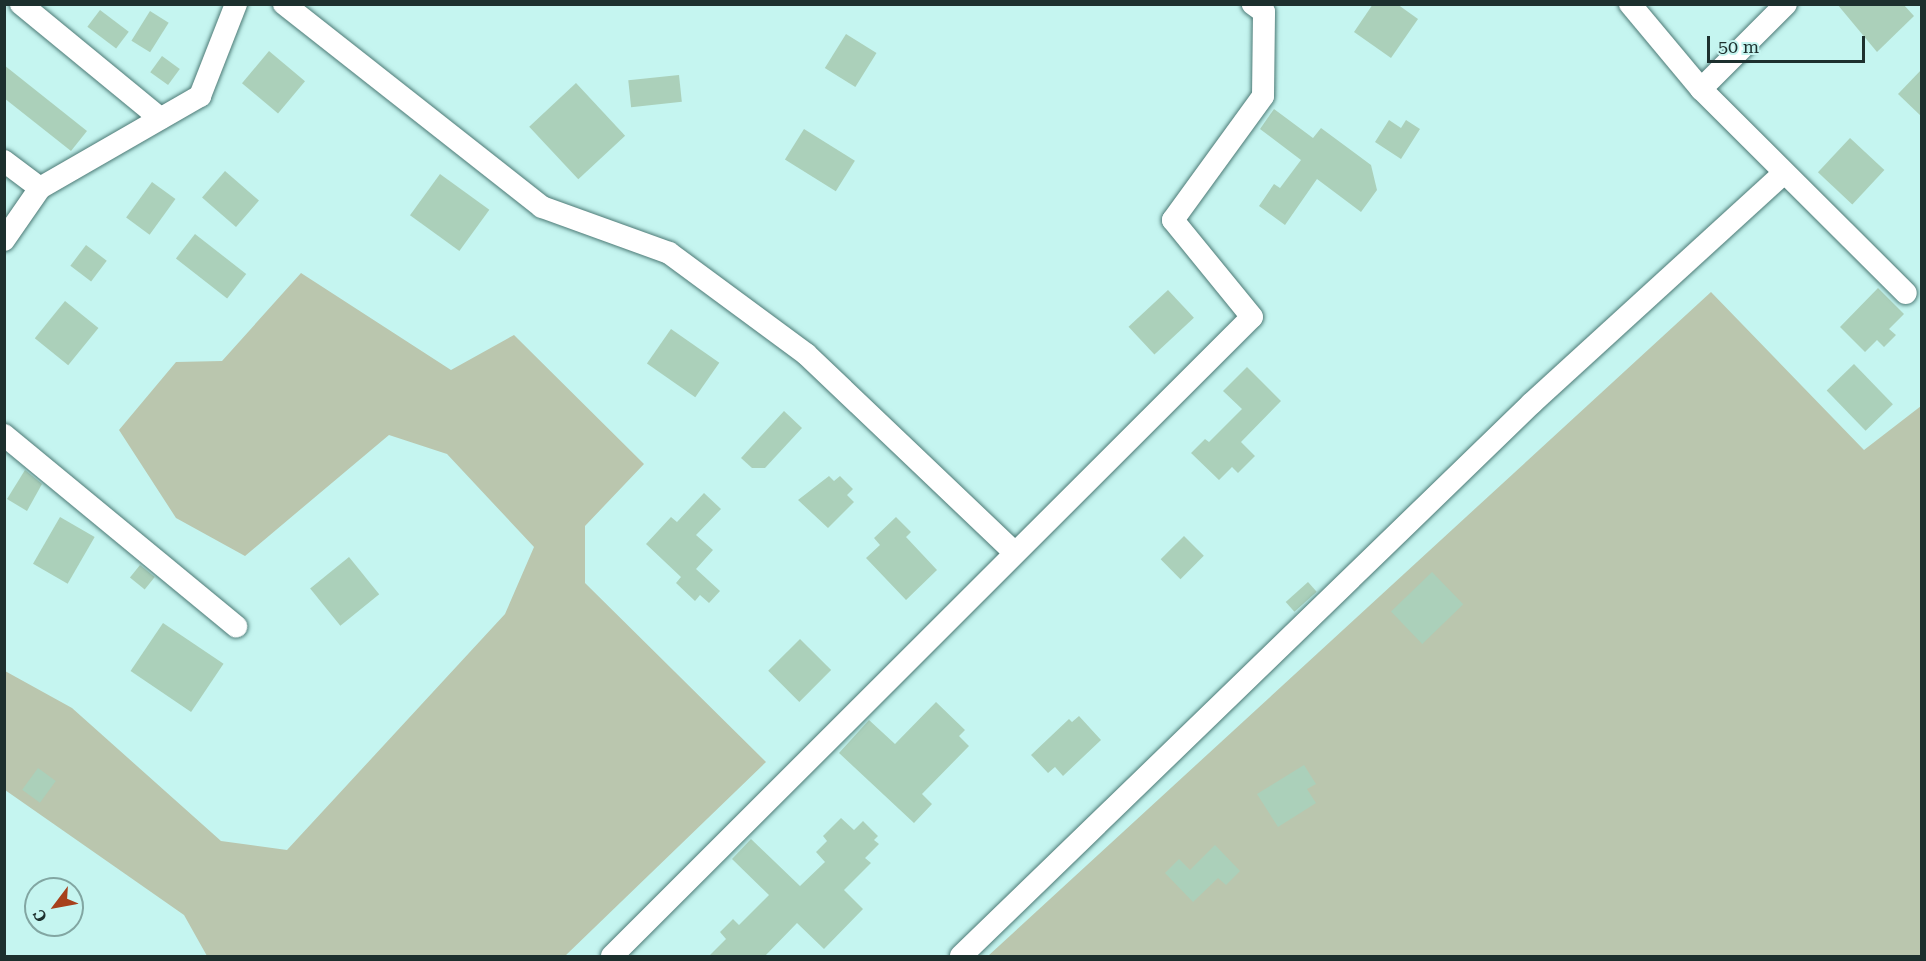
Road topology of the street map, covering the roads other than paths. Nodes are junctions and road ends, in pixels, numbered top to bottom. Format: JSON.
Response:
{"nodes":[{"id":1,"x":21,"y":4,"type":"edge"},
{"id":2,"x":236,"y":4,"type":"edge"},
{"id":3,"x":284,"y":4,"type":"edge"},
{"id":4,"x":1253,"y":4,"type":"edge"},
{"id":5,"x":1630,"y":4,"type":"edge"},
{"id":6,"x":1786,"y":4,"type":"edge"},
{"id":7,"x":1701,"y":89,"type":"junction"},
{"id":8,"x":160,"y":118,"type":"junction"},
{"id":9,"x":4,"y":161,"type":"edge"},
{"id":10,"x":1783,"y":174,"type":"junction"},
{"id":11,"x":40,"y":188,"type":"junction"},
{"id":12,"x":4,"y":240,"type":"edge"},
{"id":13,"x":1906,"y":293,"type":"dead end"},
{"id":14,"x":4,"y":435,"type":"edge"},
{"id":15,"x":1014,"y":552,"type":"junction"},
{"id":16,"x":236,"y":626,"type":"dead end"},
{"id":17,"x":612,"y":957,"type":"edge"},
{"id":18,"x":961,"y":957,"type":"edge"}],
"edges":[{"from":1,"to":8,"type":"street"},
{"from":2,"to":8,"type":"street"},
{"from":3,"to":15,"type":"street"},
{"from":4,"to":15,"type":"street"},
{"from":5,"to":7,"type":"street"},
{"from":6,"to":7,"type":"street"},
{"from":7,"to":10,"type":"street"},
{"from":8,"to":11,"type":"street"},
{"from":9,"to":11,"type":"street"},
{"from":10,"to":13,"type":"street"},
{"from":10,"to":18,"type":"street"},
{"from":11,"to":12,"type":"street"},
{"from":14,"to":16,"type":"street"},
{"from":15,"to":17,"type":"street"}]}
